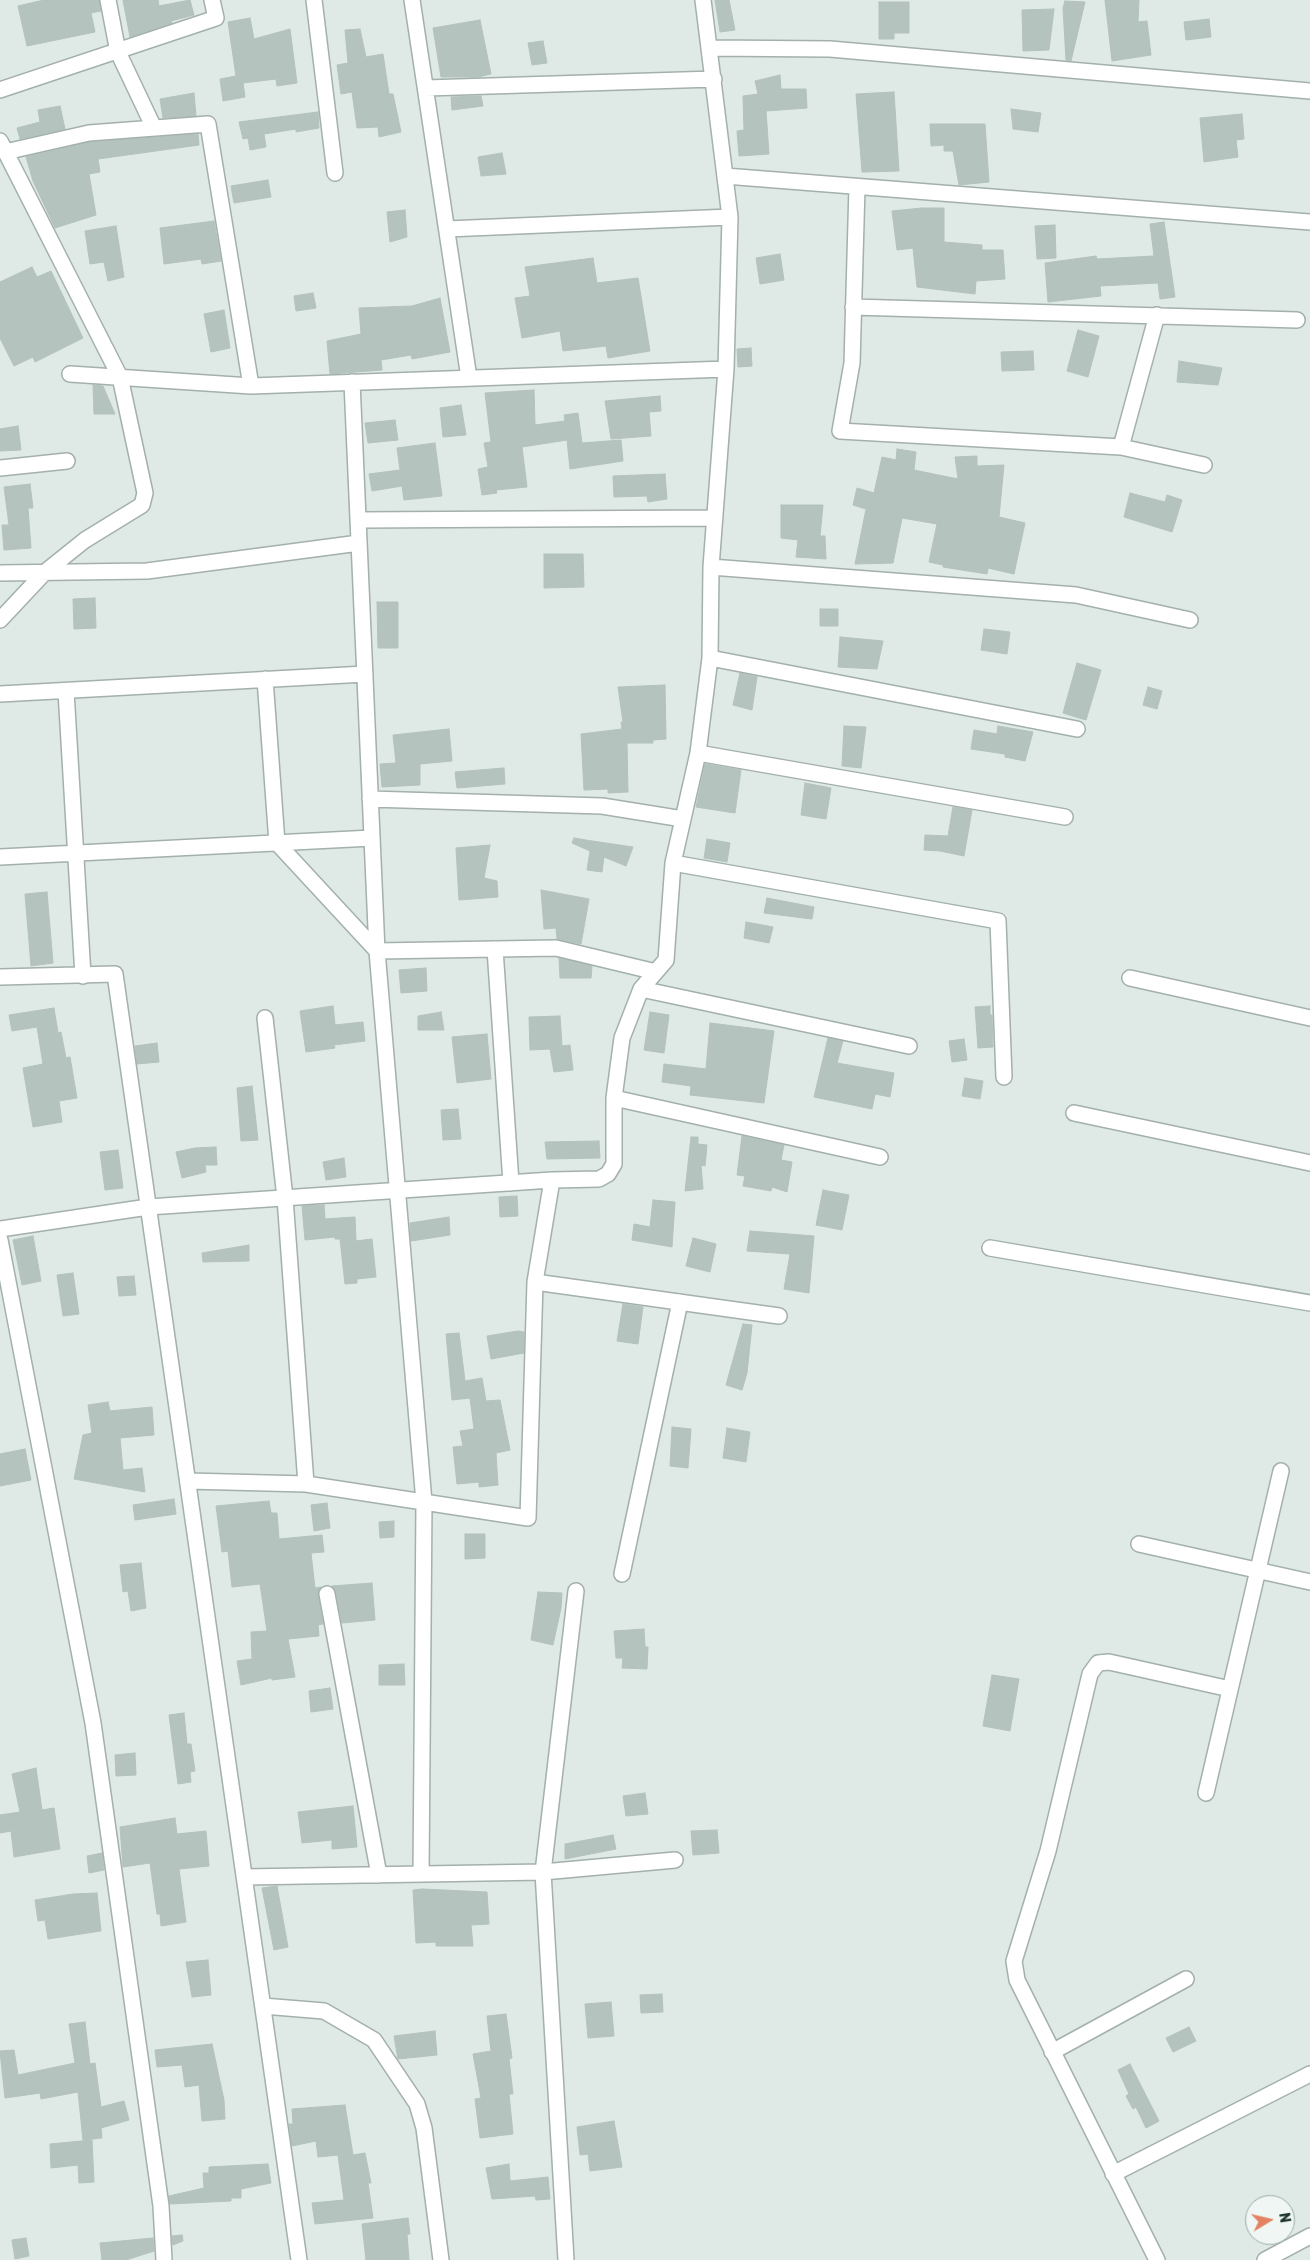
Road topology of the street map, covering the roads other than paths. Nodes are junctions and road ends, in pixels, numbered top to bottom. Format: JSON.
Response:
{"nodes":[{"id":1,"x":108,"y":0,"type":"edge"},
{"id":2,"x":212,"y":0,"type":"edge"},
{"id":3,"x":314,"y":0,"type":"edge"},
{"id":4,"x":412,"y":0,"type":"edge"},
{"id":5,"x":702,"y":0,"type":"edge"},
{"id":6,"x":710,"y":48,"type":"junction"},
{"id":7,"x":118,"y":52,"type":"junction"},
{"id":8,"x":714,"y":79,"type":"junction"},
{"id":9,"x":426,"y":88,"type":"junction"},
{"id":10,"x":0,"y":90,"type":"edge"},
{"id":11,"x":1310,"y":91,"type":"edge"},
{"id":12,"x":154,"y":128,"type":"junction"},
{"id":13,"x":3,"y":146,"type":"edge"},
{"id":14,"x":335,"y":173,"type":"dead end"},
{"id":15,"x":725,"y":176,"type":"junction"},
{"id":16,"x":858,"y":187,"type":"junction"},
{"id":17,"x":730,"y":217,"type":"junction"},
{"id":18,"x":1310,"y":222,"type":"edge"},
{"id":19,"x":446,"y":229,"type":"junction"},
{"id":20,"x":854,"y":307,"type":"junction"},
{"id":21,"x":1157,"y":316,"type":"junction"},
{"id":22,"x":1297,"y":320,"type":"dead end"},
{"id":23,"x":726,"y":368,"type":"junction"},
{"id":24,"x":70,"y":374,"type":"dead end"},
{"id":25,"x":120,"y":377,"type":"junction"},
{"id":26,"x":469,"y":378,"type":"junction"},
{"id":27,"x":352,"y":382,"type":"junction"},
{"id":28,"x":251,"y":386,"type":"junction"},
{"id":29,"x":1122,"y":447,"type":"junction"},
{"id":30,"x":67,"y":461,"type":"dead end"},
{"id":31,"x":1204,"y":465,"type":"dead end"},
{"id":32,"x":0,"y":468,"type":"edge"},
{"id":33,"x":715,"y":518,"type":"junction"},
{"id":34,"x":358,"y":520,"type":"junction"},
{"id":35,"x":359,"y":542,"type":"junction"},
{"id":36,"x":711,"y":568,"type":"junction"},
{"id":37,"x":44,"y":572,"type":"junction"},
{"id":38,"x":0,"y":573,"type":"edge"},
{"id":39,"x":0,"y":620,"type":"edge"},
{"id":40,"x":1190,"y":620,"type":"dead end"},
{"id":41,"x":710,"y":658,"type":"junction"},
{"id":42,"x":365,"y":674,"type":"junction"},
{"id":43,"x":265,"y":679,"type":"junction"},
{"id":44,"x":66,"y":690,"type":"junction"},
{"id":45,"x":0,"y":694,"type":"edge"},
{"id":46,"x":1077,"y":729,"type":"dead end"},
{"id":47,"x":698,"y":753,"type":"junction"},
{"id":48,"x":370,"y":799,"type":"junction"},
{"id":49,"x":1065,"y":817,"type":"dead end"},
{"id":50,"x":683,"y":819,"type":"junction"},
{"id":51,"x":372,"y":838,"type":"junction"},
{"id":52,"x":277,"y":843,"type":"junction"},
{"id":53,"x":76,"y":853,"type":"junction"},
{"id":54,"x":0,"y":857,"type":"edge"},
{"id":55,"x":673,"y":863,"type":"junction"},
{"id":56,"x":495,"y":949,"type":"junction"},
{"id":57,"x":377,"y":951,"type":"junction"},
{"id":58,"x":656,"y":972,"type":"junction"},
{"id":59,"x":83,"y":976,"type":"junction"},
{"id":60,"x":0,"y":977,"type":"edge"},
{"id":61,"x":1130,"y":978,"type":"dead end"},
{"id":62,"x":641,"y":989,"type":"junction"},
{"id":63,"x":1309,"y":1013,"type":"edge"},
{"id":64,"x":264,"y":1018,"type":"dead end"},
{"id":65,"x":909,"y":1046,"type":"dead end"},
{"id":66,"x":1004,"y":1077,"type":"dead end"},
{"id":67,"x":614,"y":1098,"type":"junction"},
{"id":68,"x":1074,"y":1113,"type":"dead end"},
{"id":69,"x":880,"y":1157,"type":"dead end"},
{"id":70,"x":1310,"y":1164,"type":"edge"},
{"id":71,"x":552,"y":1180,"type":"junction"},
{"id":72,"x":511,"y":1183,"type":"junction"},
{"id":73,"x":396,"y":1190,"type":"junction"},
{"id":74,"x":285,"y":1198,"type":"junction"},
{"id":75,"x":148,"y":1207,"type":"junction"},
{"id":76,"x":0,"y":1229,"type":"edge"},
{"id":77,"x":0,"y":1240,"type":"edge"},
{"id":78,"x":990,"y":1248,"type":"dead end"},
{"id":79,"x":535,"y":1282,"type":"junction"},
{"id":80,"x":680,"y":1302,"type":"junction"},
{"id":81,"x":1310,"y":1303,"type":"edge"},
{"id":82,"x":779,"y":1316,"type":"dead end"},
{"id":83,"x":1281,"y":1472,"type":"dead end"},
{"id":84,"x":188,"y":1481,"type":"junction"},
{"id":85,"x":306,"y":1484,"type":"junction"},
{"id":86,"x":424,"y":1502,"type":"junction"},
{"id":87,"x":1139,"y":1544,"type":"dead end"},
{"id":88,"x":1258,"y":1570,"type":"junction"},
{"id":89,"x":622,"y":1574,"type":"dead end"},
{"id":90,"x":1310,"y":1582,"type":"edge"},
{"id":91,"x":576,"y":1591,"type":"dead end"},
{"id":92,"x":327,"y":1594,"type":"dead end"},
{"id":93,"x":1230,"y":1689,"type":"junction"},
{"id":94,"x":1206,"y":1793,"type":"dead end"},
{"id":95,"x":675,"y":1860,"type":"dead end"},
{"id":96,"x":543,"y":1872,"type":"junction"},
{"id":97,"x":421,"y":1874,"type":"junction"},
{"id":98,"x":379,"y":1875,"type":"junction"},
{"id":99,"x":244,"y":1877,"type":"junction"},
{"id":100,"x":1186,"y":1979,"type":"dead end"},
{"id":101,"x":262,"y":2006,"type":"junction"},
{"id":102,"x":1052,"y":2052,"type":"junction"},
{"id":103,"x":1310,"y":2074,"type":"edge"},
{"id":104,"x":1113,"y":2174,"type":"junction"},
{"id":105,"x":1310,"y":2236,"type":"edge"},
{"id":106,"x":164,"y":2260,"type":"edge"},
{"id":107,"x":299,"y":2260,"type":"edge"},
{"id":108,"x":441,"y":2260,"type":"edge"},
{"id":109,"x":566,"y":2260,"type":"edge"},
{"id":110,"x":1157,"y":2260,"type":"edge"},
{"id":111,"x":1265,"y":2260,"type":"edge"}],
"edges":[{"from":1,"to":7,"type":"street"},
{"from":2,"to":7,"type":"street"},
{"from":3,"to":14,"type":"street"},
{"from":4,"to":9,"type":"street"},
{"from":5,"to":6,"type":"street"},
{"from":6,"to":8,"type":"street"},
{"from":6,"to":11,"type":"street"},
{"from":7,"to":10,"type":"street"},
{"from":7,"to":12,"type":"street"},
{"from":8,"to":9,"type":"street"},
{"from":8,"to":15,"type":"street"},
{"from":9,"to":19,"type":"street"},
{"from":12,"to":13,"type":"street"},
{"from":12,"to":28,"type":"street"},
{"from":13,"to":25,"type":"street"},
{"from":15,"to":16,"type":"street"},
{"from":15,"to":17,"type":"street"},
{"from":16,"to":18,"type":"street"},
{"from":16,"to":20,"type":"street"},
{"from":17,"to":19,"type":"street"},
{"from":17,"to":23,"type":"street"},
{"from":19,"to":26,"type":"street"},
{"from":20,"to":21,"type":"street"},
{"from":20,"to":29,"type":"street"},
{"from":21,"to":22,"type":"street"},
{"from":21,"to":29,"type":"street"},
{"from":23,"to":26,"type":"street"},
{"from":23,"to":33,"type":"street"},
{"from":24,"to":25,"type":"street"},
{"from":25,"to":28,"type":"street"},
{"from":25,"to":37,"type":"street"},
{"from":26,"to":27,"type":"street"},
{"from":27,"to":28,"type":"street"},
{"from":27,"to":34,"type":"street"},
{"from":29,"to":31,"type":"street"},
{"from":30,"to":32,"type":"street"},
{"from":33,"to":34,"type":"street"},
{"from":33,"to":36,"type":"street"},
{"from":34,"to":35,"type":"street"},
{"from":35,"to":37,"type":"street"},
{"from":35,"to":42,"type":"street"},
{"from":36,"to":40,"type":"street"},
{"from":36,"to":41,"type":"street"},
{"from":37,"to":38,"type":"street"},
{"from":37,"to":39,"type":"street"},
{"from":41,"to":46,"type":"street"},
{"from":41,"to":47,"type":"street"},
{"from":42,"to":43,"type":"street"},
{"from":42,"to":48,"type":"street"},
{"from":43,"to":44,"type":"street"},
{"from":43,"to":52,"type":"street"},
{"from":44,"to":45,"type":"street"},
{"from":44,"to":53,"type":"street"},
{"from":47,"to":49,"type":"street"},
{"from":47,"to":50,"type":"street"},
{"from":48,"to":50,"type":"street"},
{"from":48,"to":51,"type":"street"},
{"from":50,"to":55,"type":"street"},
{"from":51,"to":52,"type":"street"},
{"from":51,"to":57,"type":"street"},
{"from":52,"to":53,"type":"street"},
{"from":52,"to":57,"type":"street"},
{"from":53,"to":54,"type":"street"},
{"from":53,"to":59,"type":"street"},
{"from":55,"to":58,"type":"street"},
{"from":55,"to":66,"type":"street"},
{"from":56,"to":57,"type":"street"},
{"from":56,"to":58,"type":"street"},
{"from":56,"to":72,"type":"street"},
{"from":57,"to":73,"type":"street"},
{"from":58,"to":62,"type":"street"},
{"from":59,"to":60,"type":"street"},
{"from":59,"to":75,"type":"street"},
{"from":61,"to":63,"type":"street"},
{"from":62,"to":65,"type":"street"},
{"from":62,"to":67,"type":"street"},
{"from":64,"to":74,"type":"street"},
{"from":67,"to":69,"type":"street"},
{"from":67,"to":71,"type":"street"},
{"from":68,"to":70,"type":"street"},
{"from":71,"to":72,"type":"street"},
{"from":71,"to":79,"type":"street"},
{"from":72,"to":73,"type":"street"},
{"from":73,"to":74,"type":"street"},
{"from":73,"to":86,"type":"street"},
{"from":74,"to":75,"type":"street"},
{"from":74,"to":85,"type":"street"},
{"from":75,"to":76,"type":"street"},
{"from":75,"to":84,"type":"street"},
{"from":77,"to":106,"type":"street"},
{"from":78,"to":81,"type":"street"},
{"from":79,"to":80,"type":"street"},
{"from":79,"to":86,"type":"street"},
{"from":80,"to":82,"type":"street"},
{"from":80,"to":89,"type":"street"},
{"from":83,"to":88,"type":"street"},
{"from":84,"to":85,"type":"street"},
{"from":84,"to":99,"type":"street"},
{"from":85,"to":86,"type":"street"},
{"from":86,"to":97,"type":"street"},
{"from":87,"to":88,"type":"street"},
{"from":88,"to":90,"type":"street"},
{"from":88,"to":93,"type":"street"},
{"from":91,"to":96,"type":"street"},
{"from":92,"to":98,"type":"street"},
{"from":93,"to":94,"type":"street"},
{"from":93,"to":102,"type":"street"},
{"from":95,"to":96,"type":"street"},
{"from":96,"to":97,"type":"street"},
{"from":96,"to":109,"type":"street"},
{"from":97,"to":98,"type":"street"},
{"from":98,"to":99,"type":"street"},
{"from":99,"to":101,"type":"street"},
{"from":100,"to":102,"type":"street"},
{"from":101,"to":107,"type":"street"},
{"from":101,"to":108,"type":"street"},
{"from":102,"to":104,"type":"street"},
{"from":103,"to":104,"type":"street"},
{"from":104,"to":110,"type":"street"},
{"from":105,"to":111,"type":"street"}]}
